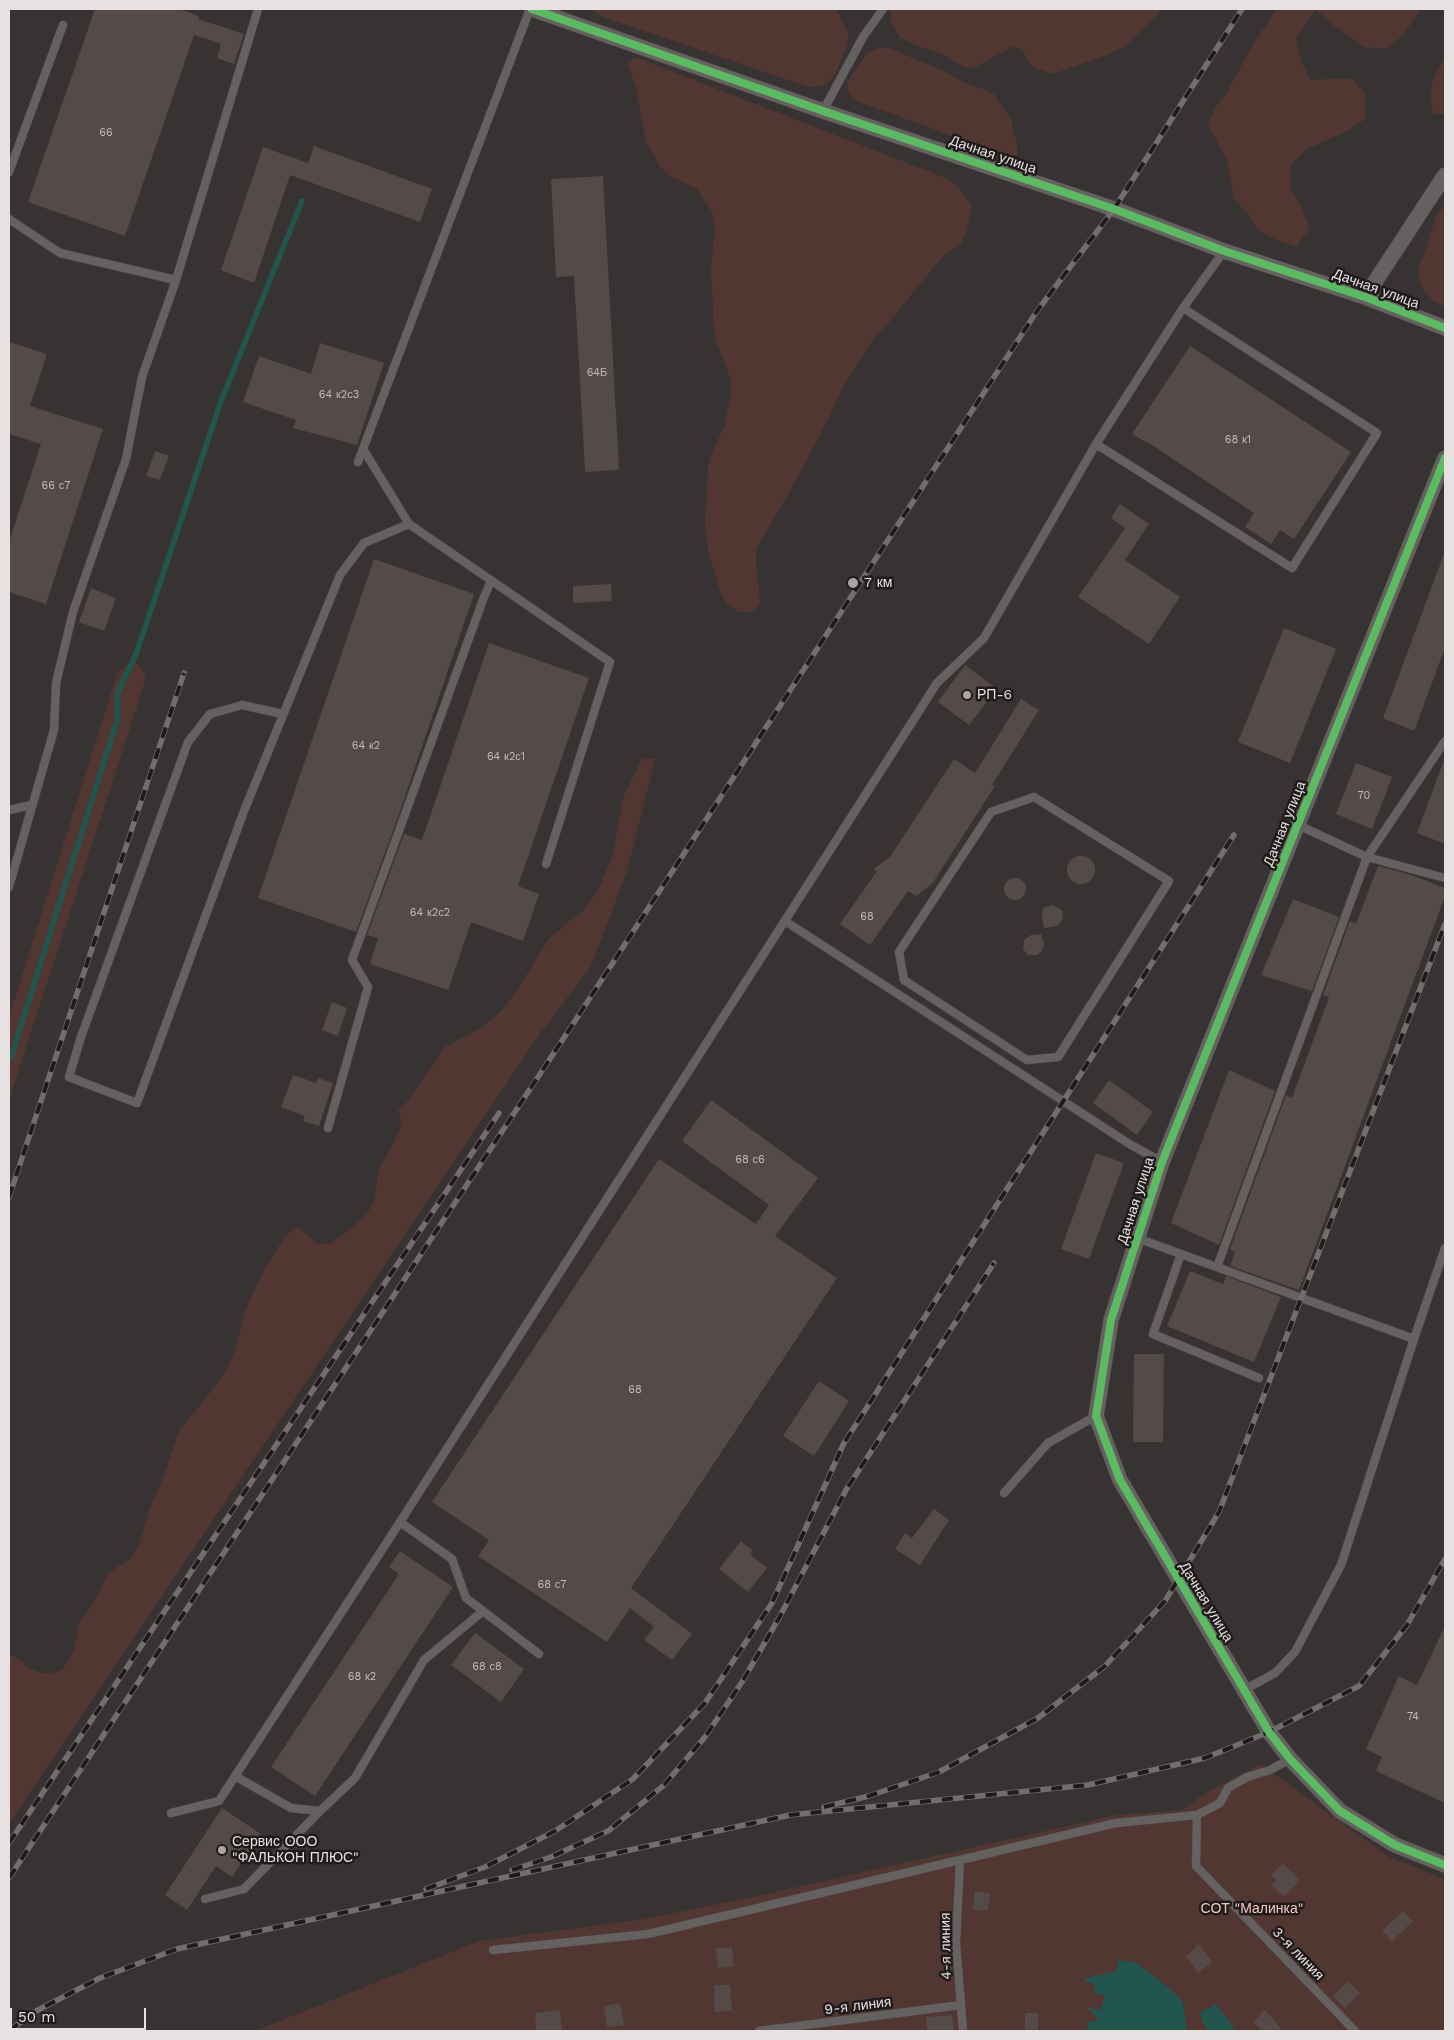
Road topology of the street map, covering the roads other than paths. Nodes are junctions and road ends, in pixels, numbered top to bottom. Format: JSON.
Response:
{"nodes":[{"id":1,"x":258,"y":9,"type":"edge"},
{"id":2,"x":531,"y":9,"type":"edge"},
{"id":3,"x":883,"y":9,"type":"edge"},
{"id":4,"x":63,"y":25,"type":"dead end"},
{"id":5,"x":823,"y":111,"type":"junction"},
{"id":6,"x":9,"y":172,"type":"edge"},
{"id":7,"x":1445,"y":175,"type":"edge"},
{"id":8,"x":9,"y":219,"type":"edge"},
{"id":9,"x":1224,"y":251,"type":"junction"},
{"id":10,"x":176,"y":280,"type":"junction"},
{"id":11,"x":1365,"y":297,"type":"junction"},
{"id":12,"x":1183,"y":308,"type":"junction"},
{"id":13,"x":1445,"y":328,"type":"edge"},
{"id":14,"x":1096,"y":444,"type":"junction"},
{"id":15,"x":363,"y":449,"type":"junction"},
{"id":16,"x":358,"y":462,"type":"dead end"},
{"id":17,"x":1445,"y":463,"type":"edge"},
{"id":18,"x":408,"y":524,"type":"junction"},
{"id":19,"x":491,"y":581,"type":"junction"},
{"id":20,"x":283,"y":714,"type":"junction"},
{"id":21,"x":1445,"y":741,"type":"edge"},
{"id":22,"x":32,"y":805,"type":"junction"},
{"id":23,"x":9,"y":810,"type":"edge"},
{"id":24,"x":1298,"y":825,"type":"junction"},
{"id":25,"x":1367,"y":857,"type":"junction"},
{"id":26,"x":546,"y":864,"type":"dead end"},
{"id":27,"x":1445,"y":878,"type":"edge"},
{"id":28,"x":9,"y":887,"type":"edge"},
{"id":29,"x":785,"y":921,"type":"junction"},
{"id":30,"x":1027,"y":1060,"type":"joint"},
{"id":31,"x":328,"y":1128,"type":"dead end"},
{"id":32,"x":1162,"y":1162,"type":"junction"},
{"id":33,"x":1137,"y":1238,"type":"junction"},
{"id":34,"x":1445,"y":1248,"type":"edge"},
{"id":35,"x":1181,"y":1254,"type":"junction"},
{"id":36,"x":1217,"y":1267,"type":"junction"},
{"id":37,"x":1414,"y":1339,"type":"junction"},
{"id":38,"x":1259,"y":1378,"type":"dead end"},
{"id":39,"x":1096,"y":1416,"type":"junction"},
{"id":40,"x":1004,"y":1493,"type":"dead end"},
{"id":41,"x":400,"y":1522,"type":"junction"},
{"id":42,"x":483,"y":1611,"type":"junction"},
{"id":43,"x":539,"y":1654,"type":"dead end"},
{"id":44,"x":1244,"y":1690,"type":"junction"},
{"id":45,"x":1290,"y":1759,"type":"junction"},
{"id":46,"x":235,"y":1776,"type":"junction"},
{"id":47,"x":320,"y":1811,"type":"junction"},
{"id":48,"x":171,"y":1813,"type":"dead end"},
{"id":49,"x":1197,"y":1815,"type":"junction"},
{"id":50,"x":960,"y":1860,"type":"junction"},
{"id":51,"x":1445,"y":1865,"type":"edge"},
{"id":52,"x":205,"y":1899,"type":"dead end"},
{"id":53,"x":493,"y":1950,"type":"dead end"},
{"id":54,"x":961,"y":2005,"type":"junction"},
{"id":55,"x":759,"y":2031,"type":"edge"},
{"id":56,"x":963,"y":2031,"type":"edge"},
{"id":57,"x":1355,"y":2031,"type":"edge"}],
"edges":[{"from":1,"to":10,"type":"lane"},
{"from":2,"to":5,"type":"street","name":"Дачная улица"},
{"from":2,"to":15,"type":"lane"},
{"from":3,"to":5,"type":"lane"},
{"from":4,"to":6,"type":"lane"},
{"from":5,"to":9,"type":"street","name":"Дачная улица"},
{"from":7,"to":11,"type":"street"},
{"from":8,"to":10,"type":"lane"},
{"from":9,"to":11,"type":"street","name":"Дачная улица"},
{"from":9,"to":12,"type":"lane"},
{"from":10,"to":22,"type":"lane"},
{"from":11,"to":13,"type":"street","name":"Дачная улица"},
{"from":12,"to":14,"type":"lane"},
{"from":12,"to":14,"type":"lane"},
{"from":14,"to":29,"type":"lane"},
{"from":15,"to":16,"type":"lane"},
{"from":15,"to":18,"type":"lane"},
{"from":17,"to":24,"type":"street","name":"Дачная улица"},
{"from":18,"to":19,"type":"lane"},
{"from":18,"to":20,"type":"lane"},
{"from":19,"to":26,"type":"lane"},
{"from":19,"to":31,"type":"lane"},
{"from":20,"to":20,"type":"lane"},
{"from":21,"to":25,"type":"lane"},
{"from":22,"to":23,"type":"lane"},
{"from":22,"to":28,"type":"lane"},
{"from":24,"to":25,"type":"lane"},
{"from":24,"to":32,"type":"street","name":"Дачная улица"},
{"from":25,"to":27,"type":"lane"},
{"from":25,"to":36,"type":"lane"},
{"from":29,"to":32,"type":"lane"},
{"from":29,"to":41,"type":"lane"},
{"from":30,"to":30,"type":"lane"},
{"from":32,"to":33,"type":"street","name":"Дачная улица"},
{"from":33,"to":35,"type":"lane"},
{"from":33,"to":39,"type":"street","name":"Дачная улица"},
{"from":34,"to":37,"type":"lane"},
{"from":35,"to":36,"type":"lane"},
{"from":35,"to":38,"type":"lane"},
{"from":36,"to":37,"type":"lane"},
{"from":37,"to":44,"type":"lane"},
{"from":39,"to":40,"type":"lane"},
{"from":39,"to":44,"type":"street","name":"Дачная улица"},
{"from":41,"to":42,"type":"lane"},
{"from":41,"to":46,"type":"lane"},
{"from":42,"to":43,"type":"lane"},
{"from":42,"to":47,"type":"lane"},
{"from":44,"to":45,"type":"street","name":"Дачная улица"},
{"from":45,"to":49,"type":"lane"},
{"from":45,"to":51,"type":"street","name":"Дачная улица"},
{"from":46,"to":47,"type":"lane"},
{"from":46,"to":48,"type":"lane"},
{"from":47,"to":52,"type":"lane"},
{"from":49,"to":50,"type":"lane"},
{"from":49,"to":57,"type":"lane","name":"3-я линия"},
{"from":50,"to":53,"type":"lane"},
{"from":50,"to":54,"type":"lane","name":"4-я линия"},
{"from":54,"to":55,"type":"lane","name":"9-я линия"},
{"from":54,"to":56,"type":"lane","name":"4-я линия"}]}
